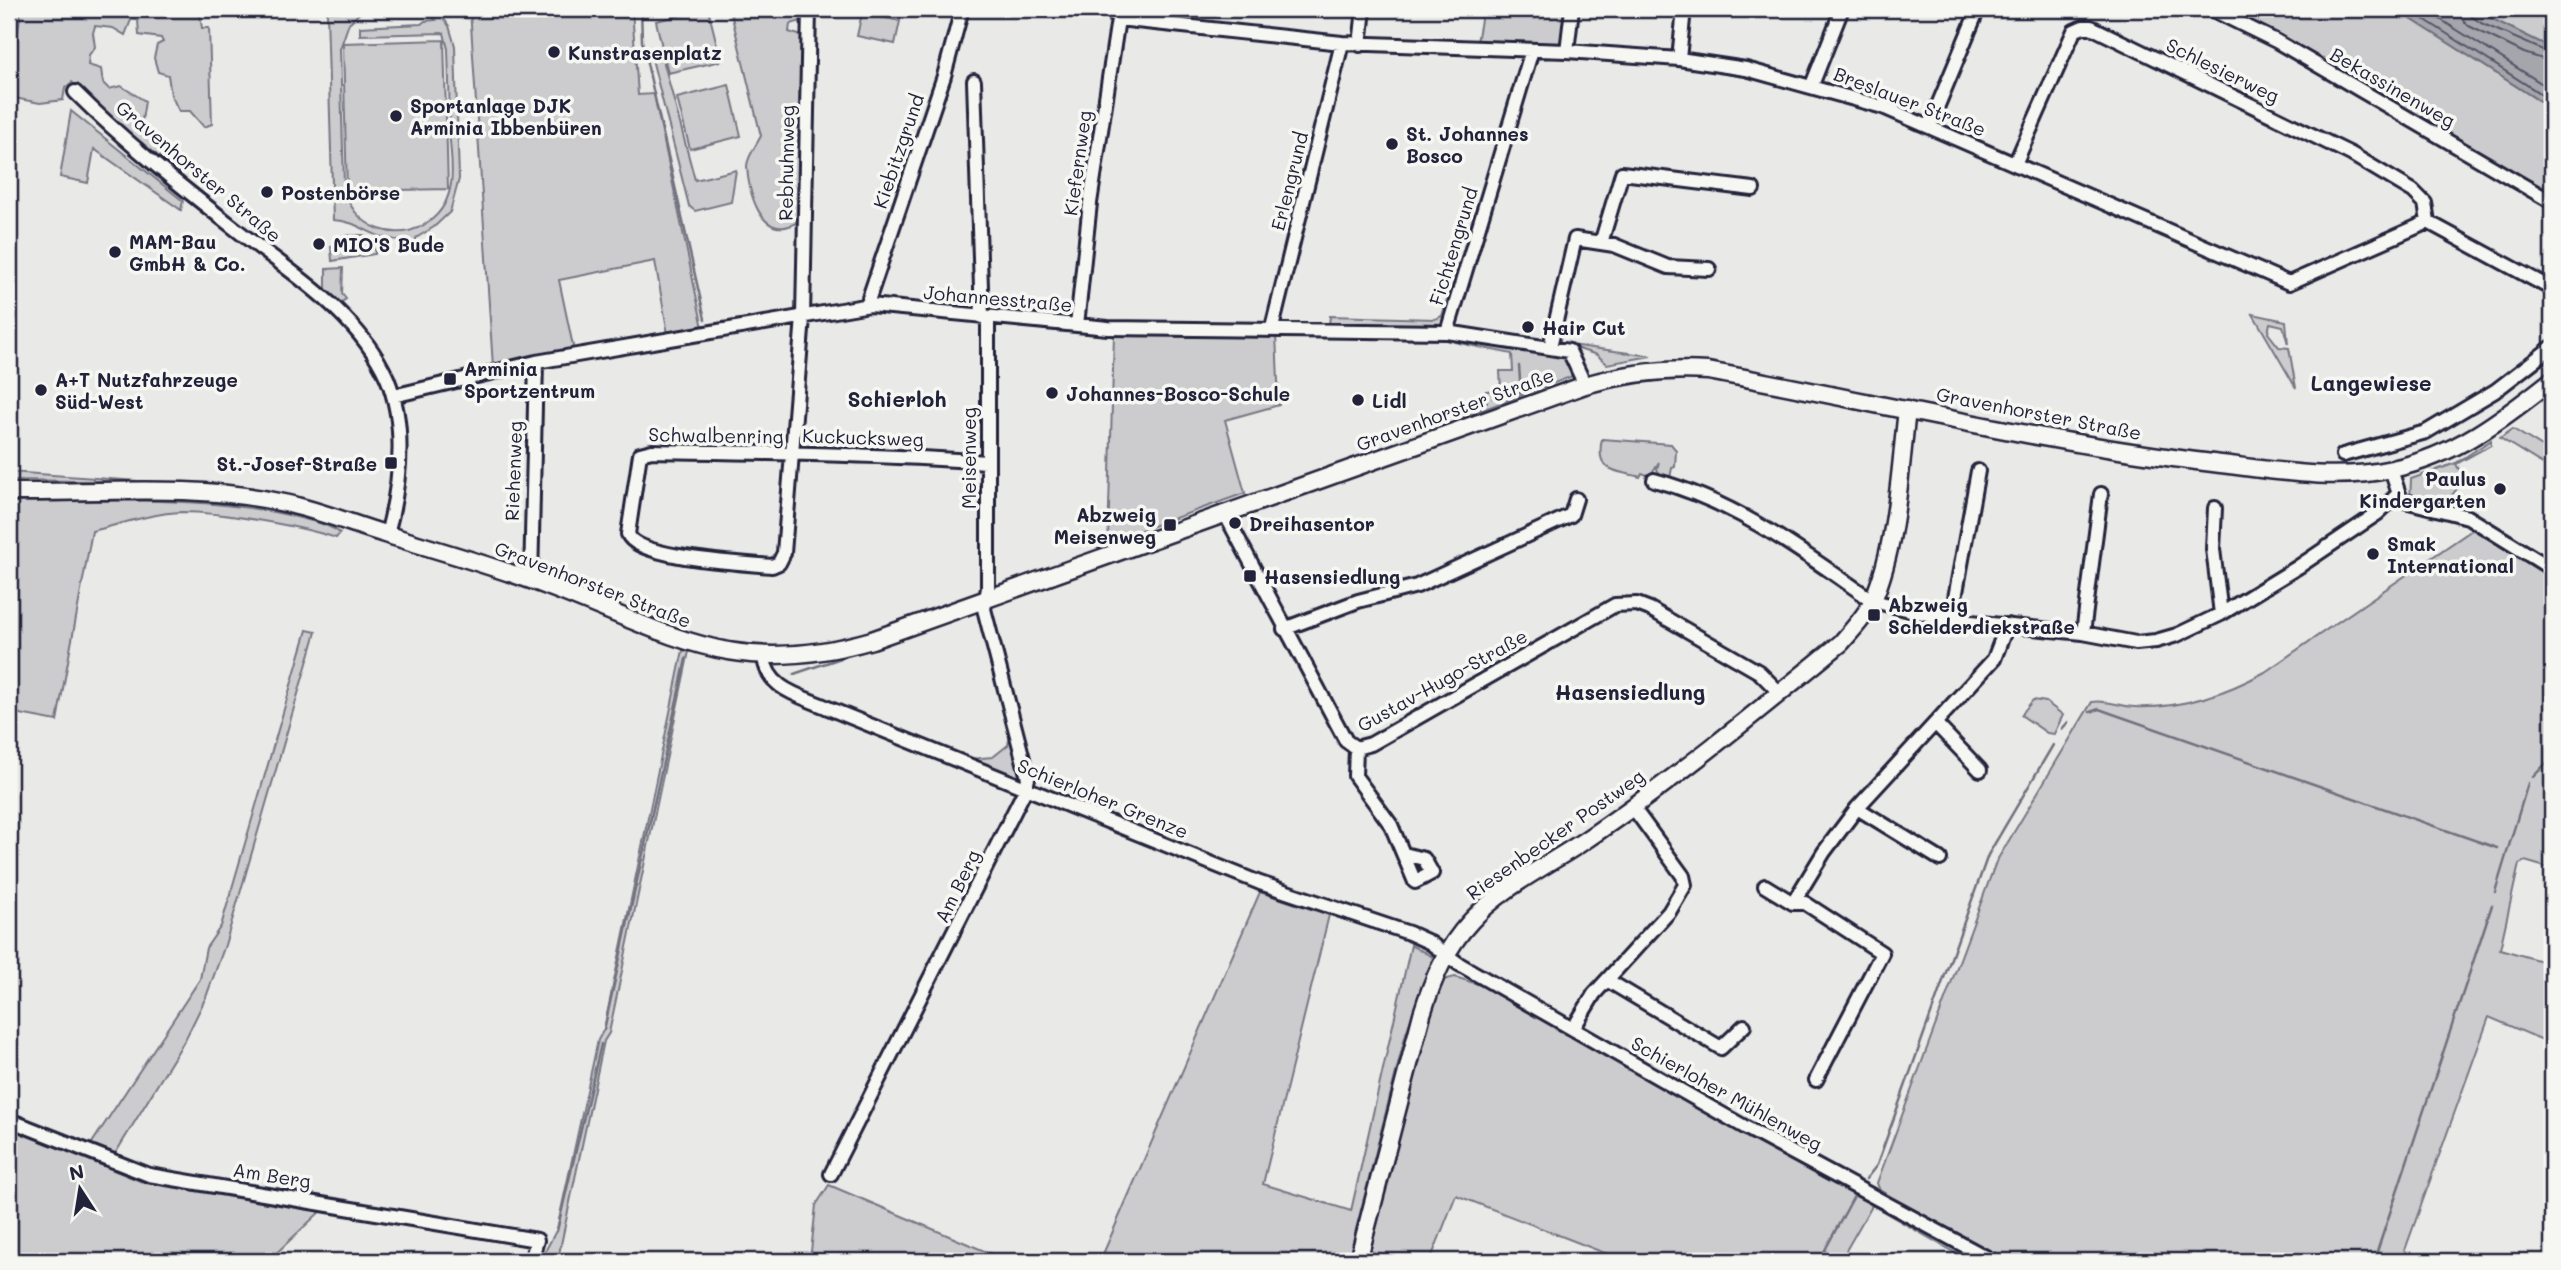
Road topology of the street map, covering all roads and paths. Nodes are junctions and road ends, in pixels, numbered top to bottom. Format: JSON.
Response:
{"nodes":[{"id":1,"x":809,"y":9,"type":"edge"},
{"id":2,"x":962,"y":9,"type":"edge"},
{"id":3,"x":1364,"y":9,"type":"edge"},
{"id":4,"x":1572,"y":9,"type":"edge"},
{"id":5,"x":1684,"y":9,"type":"edge"},
{"id":6,"x":1842,"y":9,"type":"edge"},
{"id":7,"x":1978,"y":9,"type":"edge"},
{"id":8,"x":2211,"y":9,"type":"edge"},
{"id":9,"x":1115,"y":14,"type":"edge"},
{"id":10,"x":1342,"y":43,"type":"junction"},
{"id":11,"x":1360,"y":44,"type":"junction"},
{"id":12,"x":1532,"y":50,"type":"junction"},
{"id":13,"x":1567,"y":51,"type":"junction"},
{"id":14,"x":1679,"y":58,"type":"junction"},
{"id":15,"x":974,"y":81,"type":"dead end"},
{"id":16,"x":1812,"y":85,"type":"junction"},
{"id":17,"x":75,"y":92,"type":"dead end"},
{"id":18,"x":1928,"y":127,"type":"junction"},
{"id":19,"x":2015,"y":164,"type":"junction"},
{"id":20,"x":1753,"y":189,"type":"dead end"},
{"id":21,"x":2552,"y":202,"type":"edge"},
{"id":22,"x":2428,"y":222,"type":"junction"},
{"id":23,"x":1601,"y":243,"type":"junction"},
{"id":24,"x":1709,"y":269,"type":"dead end"},
{"id":25,"x":2552,"y":289,"type":"edge"},
{"id":26,"x":870,"y":305,"type":"junction"},
{"id":27,"x":803,"y":317,"type":"junction"},
{"id":28,"x":985,"y":318,"type":"junction"},
{"id":29,"x":1077,"y":325,"type":"junction"},
{"id":30,"x":1272,"y":328,"type":"junction"},
{"id":31,"x":1447,"y":332,"type":"junction"},
{"id":32,"x":1550,"y":347,"type":"junction"},
{"id":33,"x":2552,"y":347,"type":"edge"},
{"id":34,"x":536,"y":362,"type":"junction"},
{"id":35,"x":2552,"y":380,"type":"edge"},
{"id":36,"x":1585,"y":385,"type":"junction"},
{"id":37,"x":393,"y":396,"type":"junction"},
{"id":38,"x":1908,"y":410,"type":"junction"},
{"id":39,"x":792,"y":454,"type":"junction"},
{"id":40,"x":2343,"y":455,"type":"dead end"},
{"id":41,"x":986,"y":462,"type":"junction"},
{"id":42,"x":2391,"y":470,"type":"junction"},
{"id":43,"x":1978,"y":471,"type":"dead end"},
{"id":44,"x":1654,"y":480,"type":"dead end"},
{"id":45,"x":9,"y":492,"type":"edge"},
{"id":46,"x":2101,"y":494,"type":"dead end"},
{"id":47,"x":2398,"y":495,"type":"junction"},
{"id":48,"x":1576,"y":499,"type":"dead end"},
{"id":49,"x":2215,"y":508,"type":"dead end"},
{"id":50,"x":1224,"y":512,"type":"junction"},
{"id":51,"x":387,"y":535,"type":"junction"},
{"id":52,"x":2552,"y":569,"type":"edge"},
{"id":53,"x":531,"y":580,"type":"junction"},
{"id":54,"x":986,"y":599,"type":"junction"},
{"id":55,"x":1873,"y":601,"type":"junction"},
{"id":56,"x":2221,"y":614,"type":"junction"},
{"id":57,"x":1951,"y":620,"type":"junction"},
{"id":58,"x":2007,"y":625,"type":"junction"},
{"id":59,"x":1284,"y":629,"type":"junction"},
{"id":60,"x":2083,"y":633,"type":"junction"},
{"id":61,"x":764,"y":657,"type":"junction"},
{"id":62,"x":1780,"y":693,"type":"junction"},
{"id":63,"x":1936,"y":724,"type":"junction"},
{"id":64,"x":1356,"y":748,"type":"junction"},
{"id":65,"x":1980,"y":770,"type":"dead end"},
{"id":66,"x":1027,"y":788,"type":"junction"},
{"id":67,"x":1632,"y":806,"type":"junction"},
{"id":68,"x":1857,"y":808,"type":"junction"},
{"id":69,"x":1404,"y":854,"type":"dead end"},
{"id":70,"x":1940,"y":859,"type":"dead end"},
{"id":71,"x":1765,"y":886,"type":"dead end"},
{"id":72,"x":1793,"y":903,"type":"junction"},
{"id":73,"x":1445,"y":954,"type":"junction"},
{"id":74,"x":1607,"y":980,"type":"junction"},
{"id":75,"x":1744,"y":1026,"type":"dead end"},
{"id":76,"x":1573,"y":1029,"type":"junction"},
{"id":77,"x":1816,"y":1080,"type":"dead end"},
{"id":78,"x":9,"y":1120,"type":"edge"},
{"id":79,"x":831,"y":1174,"type":"dead end"},
{"id":80,"x":530,"y":1261,"type":"edge"},
{"id":81,"x":1358,"y":1261,"type":"edge"},
{"id":82,"x":1993,"y":1261,"type":"edge"}],
"edges":[{"from":1,"to":27,"type":"street","name":"Rebhuhnweg"},
{"from":2,"to":26,"type":"street","name":"Kiebitzgrund"},
{"from":3,"to":11,"type":"street"},
{"from":4,"to":13,"type":"street"},
{"from":5,"to":14,"type":"street"},
{"from":6,"to":16,"type":"street"},
{"from":7,"to":18,"type":"street"},
{"from":8,"to":21,"type":"street","name":"Bekassinenweg"},
{"from":9,"to":10,"type":"street","name":"Breslauer Straße"},
{"from":9,"to":29,"type":"street","name":"Kiefernweg"},
{"from":10,"to":11,"type":"street","name":"Breslauer Straße"},
{"from":10,"to":30,"type":"street","name":"Erlengrund"},
{"from":11,"to":12,"type":"street","name":"Breslauer Straße"},
{"from":12,"to":13,"type":"street","name":"Breslauer Straße"},
{"from":12,"to":31,"type":"street","name":"Fichtengrund"},
{"from":13,"to":14,"type":"street","name":"Breslauer Straße"},
{"from":14,"to":16,"type":"street","name":"Breslauer Straße"},
{"from":15,"to":28,"type":"street","name":"Meisenweg"},
{"from":16,"to":18,"type":"street","name":"Breslauer Straße"},
{"from":17,"to":37,"type":"street","name":"Gravenhorster Straße"},
{"from":18,"to":19,"type":"street","name":"Breslauer Straße"},
{"from":19,"to":22,"type":"street","name":"Breslauer Straße"},
{"from":19,"to":22,"type":"street","name":"Schlesierweg"},
{"from":20,"to":23,"type":"street"},
{"from":22,"to":25,"type":"street"},
{"from":23,"to":24,"type":"street"},
{"from":23,"to":32,"type":"street"},
{"from":26,"to":27,"type":"street","name":"Johannesstraße"},
{"from":26,"to":28,"type":"street","name":"Johannesstraße"},
{"from":27,"to":34,"type":"street","name":"Johannesstraße"},
{"from":27,"to":39,"type":"street","name":"Kuckucksweg"},
{"from":28,"to":29,"type":"street","name":"Johannesstraße"},
{"from":28,"to":41,"type":"street","name":"Meisenweg"},
{"from":29,"to":30,"type":"street","name":"Johannesstraße"},
{"from":30,"to":31,"type":"street","name":"Johannesstraße"},
{"from":31,"to":32,"type":"street","name":"Johannesstraße"},
{"from":32,"to":36,"type":"street","name":"Johannesstraße"},
{"from":33,"to":40,"type":"street"},
{"from":34,"to":37,"type":"street","name":"Johannesstraße"},
{"from":34,"to":53,"type":"street","name":"Riehenweg"},
{"from":35,"to":42,"type":"main road","name":"Gravenhorster Straße"},
{"from":36,"to":38,"type":"main road","name":"Gravenhorster Straße"},
{"from":36,"to":50,"type":"main road","name":"Gravenhorster Straße"},
{"from":37,"to":51,"type":"street","name":"Gravenhorster Straße"},
{"from":38,"to":42,"type":"main road","name":"Gravenhorster Straße"},
{"from":38,"to":55,"type":"main road","name":"Riesenbecker Postweg"},
{"from":39,"to":39,"type":"street","name":"Schwalbenring"},
{"from":39,"to":41,"type":"street","name":"Kuckucksweg"},
{"from":41,"to":54,"type":"street","name":"Meisenweg"},
{"from":42,"to":47,"type":"street"},
{"from":43,"to":57,"type":"street"},
{"from":44,"to":55,"type":"street"},
{"from":45,"to":51,"type":"main road","name":"Gravenhorster Straße"},
{"from":46,"to":60,"type":"street"},
{"from":47,"to":52,"type":"street"},
{"from":47,"to":56,"type":"street"},
{"from":48,"to":59,"type":"street"},
{"from":49,"to":56,"type":"street"},
{"from":50,"to":54,"type":"main road","name":"Gravenhorster Straße"},
{"from":50,"to":59,"type":"street","name":"Gustav-Hugo-Straße"},
{"from":51,"to":53,"type":"main road","name":"Gravenhorster Straße"},
{"from":53,"to":61,"type":"main road","name":"Gravenhorster Straße"},
{"from":54,"to":61,"type":"main road","name":"Gravenhorster Straße"},
{"from":54,"to":66,"type":"street"},
{"from":55,"to":57,"type":"street"},
{"from":55,"to":62,"type":"main road","name":"Riesenbecker Postweg"},
{"from":56,"to":60,"type":"street"},
{"from":57,"to":58,"type":"street"},
{"from":58,"to":60,"type":"street"},
{"from":58,"to":63,"type":"street"},
{"from":59,"to":64,"type":"street","name":"Gustav-Hugo-Straße"},
{"from":61,"to":66,"type":"street","name":"Schierloher Grenze"},
{"from":62,"to":64,"type":"street","name":"Gustav-Hugo-Straße"},
{"from":62,"to":67,"type":"main road","name":"Riesenbecker Postweg"},
{"from":63,"to":65,"type":"street"},
{"from":63,"to":68,"type":"street"},
{"from":64,"to":69,"type":"street"},
{"from":66,"to":73,"type":"street","name":"Schierloher Grenze"},
{"from":66,"to":79,"type":"street","name":"Am Berg"},
{"from":67,"to":73,"type":"main road","name":"Riesenbecker Postweg"},
{"from":67,"to":74,"type":"street"},
{"from":68,"to":70,"type":"street"},
{"from":68,"to":72,"type":"street"},
{"from":71,"to":72,"type":"street"},
{"from":72,"to":77,"type":"street"},
{"from":73,"to":76,"type":"street","name":"Schierloher Mühlenweg"},
{"from":73,"to":81,"type":"main road","name":"Riesenbecker Postweg"},
{"from":74,"to":75,"type":"street"},
{"from":74,"to":76,"type":"street"},
{"from":76,"to":82,"type":"street","name":"Schierloher Mühlenweg"},
{"from":78,"to":80,"type":"street","name":"Am Berg"}]}
